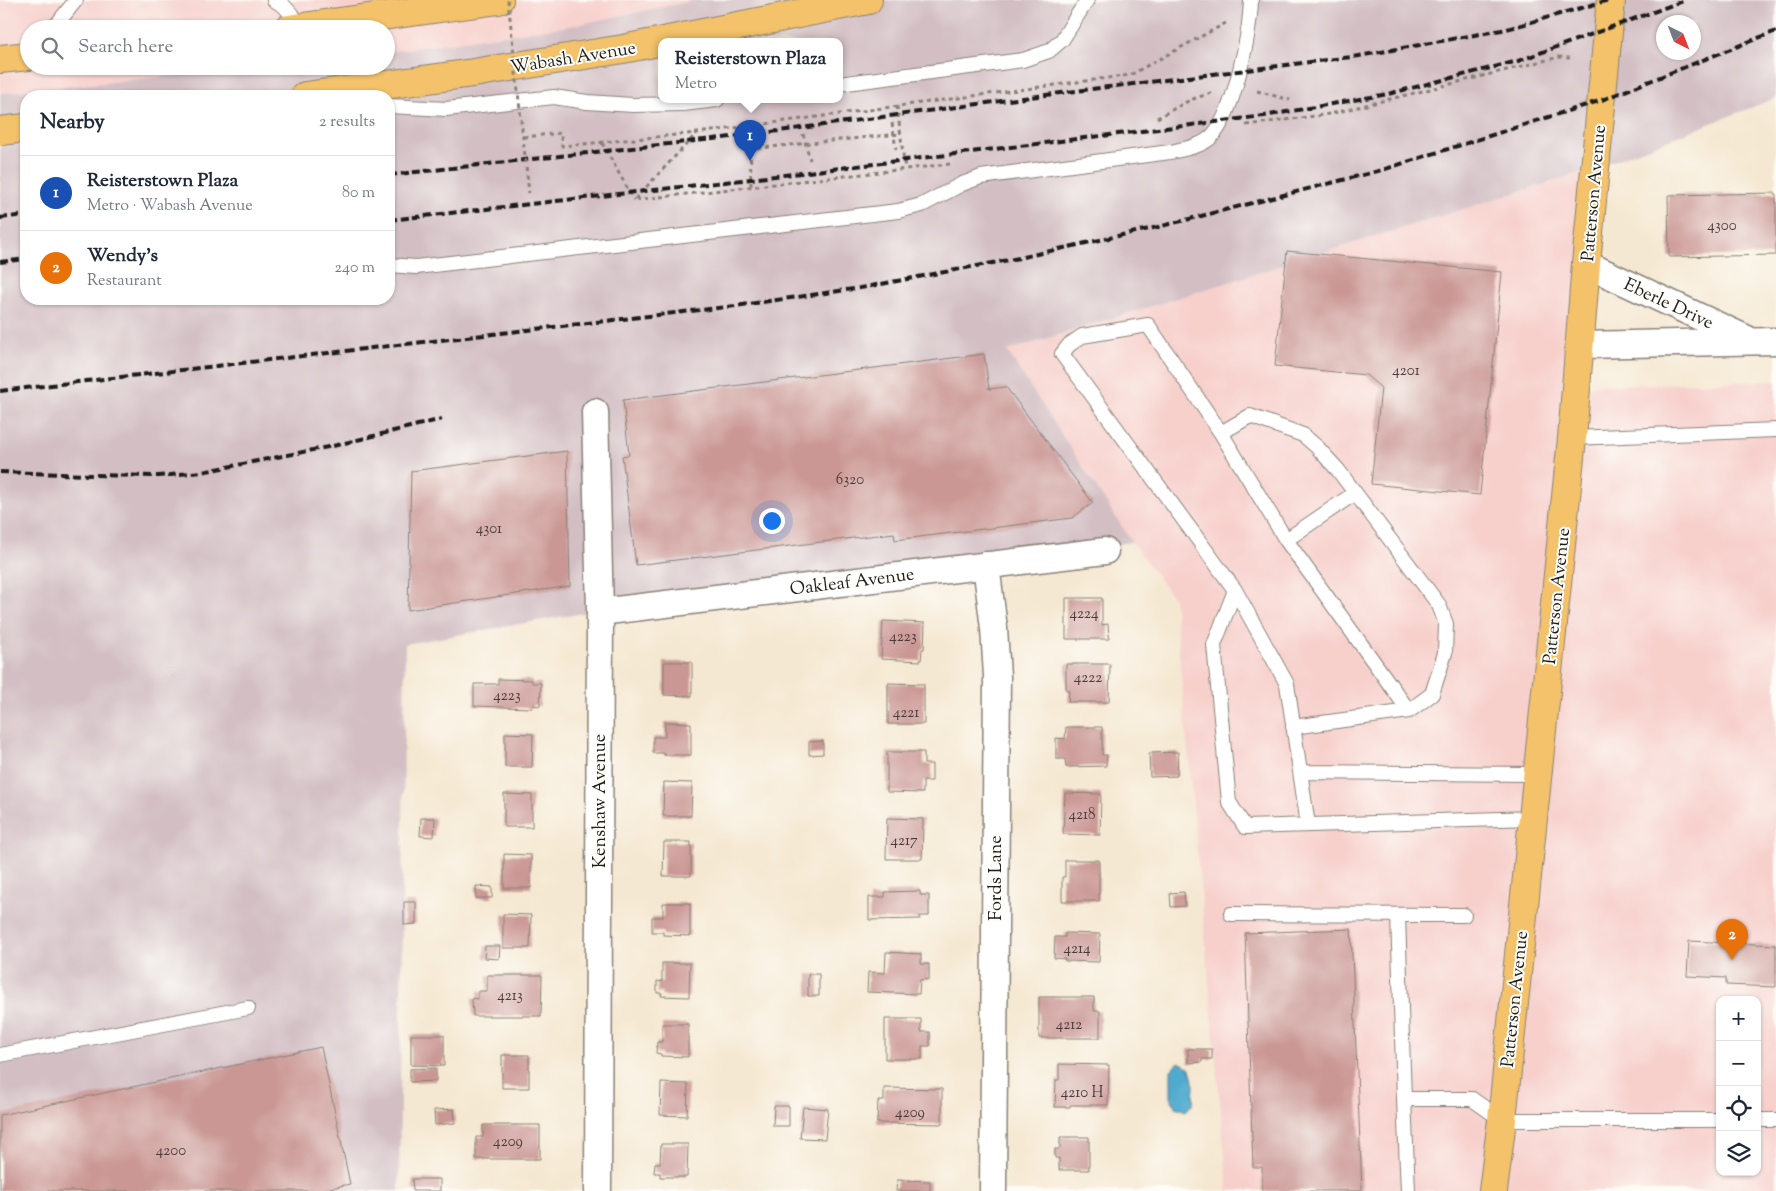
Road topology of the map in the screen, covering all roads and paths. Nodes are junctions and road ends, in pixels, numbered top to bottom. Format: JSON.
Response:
{"nodes":[{"id":1,"x":76,"y":0,"type":"edge"},
{"id":2,"x":274,"y":0,"type":"edge"},
{"id":3,"x":500,"y":0,"type":"edge"},
{"id":4,"x":508,"y":0,"type":"edge"},
{"id":5,"x":868,"y":0,"type":"edge"},
{"id":6,"x":1087,"y":0,"type":"edge"},
{"id":7,"x":1251,"y":0,"type":"edge"},
{"id":8,"x":1599,"y":0,"type":"edge"},
{"id":9,"x":1611,"y":0,"type":"edge"},
{"id":10,"x":1627,"y":0,"type":"edge"},
{"id":11,"x":60,"y":20,"type":"edge"},
{"id":12,"x":291,"y":20,"type":"edge"},
{"id":13,"x":354,"y":20,"type":"edge"},
{"id":14,"x":678,"y":38,"type":"edge"},
{"id":15,"x":658,"y":42,"type":"edge"},
{"id":16,"x":20,"y":57,"type":"edge"},
{"id":17,"x":1570,"y":58,"type":"dead end"},
{"id":18,"x":0,"y":59,"type":"edge"},
{"id":19,"x":1605,"y":68,"type":"junction"},
{"id":20,"x":843,"y":83,"type":"edge"},
{"id":21,"x":349,"y":90,"type":"edge"},
{"id":22,"x":1249,"y":90,"type":"dead end"},
{"id":23,"x":1216,"y":91,"type":"dead end"},
{"id":24,"x":1290,"y":100,"type":"dead end"},
{"id":25,"x":692,"y":103,"type":"edge"},
{"id":26,"x":395,"y":106,"type":"edge"},
{"id":27,"x":897,"y":106,"type":"dead end"},
{"id":28,"x":1157,"y":118,"type":"dead end"},
{"id":29,"x":892,"y":123,"type":"dead end"},
{"id":30,"x":1218,"y":128,"type":"junction"},
{"id":31,"x":20,"y":130,"type":"edge"},
{"id":32,"x":0,"y":131,"type":"edge"},
{"id":33,"x":697,"y":133,"type":"junction"},
{"id":34,"x":803,"y":134,"type":"dead end"},
{"id":35,"x":900,"y":134,"type":"junction"},
{"id":36,"x":894,"y":135,"type":"junction"},
{"id":37,"x":524,"y":137,"type":"junction"},
{"id":38,"x":602,"y":142,"type":"junction"},
{"id":39,"x":806,"y":143,"type":"junction"},
{"id":40,"x":750,"y":149,"type":"junction"},
{"id":41,"x":896,"y":149,"type":"dead end"},
{"id":42,"x":810,"y":160,"type":"dead end"},
{"id":43,"x":959,"y":163,"type":"dead end"},
{"id":44,"x":905,"y":169,"type":"junction"},
{"id":45,"x":751,"y":187,"type":"junction"},
{"id":46,"x":529,"y":193,"type":"dead end"},
{"id":47,"x":634,"y":200,"type":"junction"},
{"id":48,"x":1586,"y":264,"type":"junction"},
{"id":49,"x":395,"y":265,"type":"edge"},
{"id":50,"x":1764,"y":342,"type":"edge"},
{"id":51,"x":1580,"y":345,"type":"junction"},
{"id":52,"x":595,"y":412,"type":"dead end"},
{"id":53,"x":1776,"y":430,"type":"edge"},
{"id":54,"x":1221,"y":432,"type":"junction"},
{"id":55,"x":1572,"y":438,"type":"junction"},
{"id":56,"x":1355,"y":494,"type":"junction"},
{"id":57,"x":1286,"y":540,"type":"junction"},
{"id":58,"x":1105,"y":551,"type":"dead end"},
{"id":59,"x":986,"y":565,"type":"junction"},
{"id":60,"x":1235,"y":590,"type":"junction"},
{"id":61,"x":600,"y":612,"type":"junction"},
{"id":62,"x":1409,"y":712,"type":"junction"},
{"id":63,"x":1293,"y":727,"type":"junction"},
{"id":64,"x":1300,"y":772,"type":"junction"},
{"id":65,"x":1538,"y":774,"type":"junction"},
{"id":66,"x":1533,"y":818,"type":"junction"},
{"id":67,"x":1308,"y":825,"type":"junction"},
{"id":68,"x":1231,"y":914,"type":"dead end"},
{"id":69,"x":1398,"y":915,"type":"junction"},
{"id":70,"x":1464,"y":915,"type":"dead end"},
{"id":71,"x":248,"y":1008,"type":"dead end"},
{"id":72,"x":0,"y":1055,"type":"edge"},
{"id":73,"x":1404,"y":1099,"type":"junction"},
{"id":74,"x":1502,"y":1120,"type":"junction"},
{"id":75,"x":1716,"y":1120,"type":"edge"},
{"id":76,"x":1761,"y":1120,"type":"edge"},
{"id":77,"x":1776,"y":1120,"type":"edge"},
{"id":78,"x":598,"y":1191,"type":"edge"},
{"id":79,"x":993,"y":1191,"type":"edge"},
{"id":80,"x":1408,"y":1191,"type":"edge"},
{"id":81,"x":1493,"y":1191,"type":"edge"}],
"edges":[{"from":1,"to":11,"type":"lane"},
{"from":2,"to":12,"type":"lane"},
{"from":3,"to":13,"type":"main road"},
{"from":4,"to":37,"type":"path","bridge":true},
{"from":5,"to":14,"type":"main road","name":"Wabash Avenue"},
{"from":6,"to":20,"type":"lane"},
{"from":7,"to":30,"type":"lane"},
{"from":8,"to":19,"type":"main road"},
{"from":9,"to":19,"type":"main road","name":"Patterson Avenue"},
{"from":10,"to":19,"type":"main road"},
{"from":15,"to":21,"type":"main road","name":"Wabash Avenue"},
{"from":16,"to":18,"type":"main road"},
{"from":17,"to":30,"type":"path"},
{"from":19,"to":48,"type":"main road","name":"Patterson Avenue"},
{"from":22,"to":24,"type":"path"},
{"from":23,"to":28,"type":"path"},
{"from":25,"to":26,"type":"lane"},
{"from":27,"to":35,"type":"path"},
{"from":29,"to":36,"type":"path"},
{"from":30,"to":49,"type":"lane"},
{"from":31,"to":32,"type":"main road"},
{"from":33,"to":38,"type":"path"},
{"from":33,"to":40,"type":"path"},
{"from":33,"to":47,"type":"path"},
{"from":34,"to":39,"type":"path"},
{"from":35,"to":36,"type":"path"},
{"from":35,"to":44,"type":"path"},
{"from":36,"to":39,"type":"path"},
{"from":36,"to":41,"type":"path"},
{"from":37,"to":38,"type":"path"},
{"from":37,"to":46,"type":"path","bridge":true},
{"from":38,"to":47,"type":"path"},
{"from":39,"to":40,"type":"path"},
{"from":39,"to":42,"type":"path"},
{"from":40,"to":45,"type":"path"},
{"from":43,"to":44,"type":"path"},
{"from":44,"to":45,"type":"path"},
{"from":45,"to":47,"type":"path"},
{"from":48,"to":50,"type":"street","name":"Eberle Drive"},
{"from":48,"to":51,"type":"main road","name":"Patterson Avenue"},
{"from":50,"to":51,"type":"street","name":"Eberle Drive"},
{"from":51,"to":55,"type":"main road","name":"Patterson Avenue"},
{"from":52,"to":61,"type":"street","name":"Kenshaw Avenue"},
{"from":53,"to":55,"type":"lane"},
{"from":54,"to":56,"type":"lane"},
{"from":54,"to":57,"type":"lane"},
{"from":54,"to":60,"type":"lane"},
{"from":55,"to":65,"type":"main road","name":"Patterson Avenue"},
{"from":56,"to":57,"type":"lane"},
{"from":56,"to":62,"type":"lane"},
{"from":57,"to":62,"type":"lane"},
{"from":58,"to":59,"type":"street","name":"Oakleaf Avenue"},
{"from":59,"to":61,"type":"street","name":"Oakleaf Avenue"},
{"from":59,"to":79,"type":"street","name":"Fords Lane"},
{"from":60,"to":63,"type":"lane"},
{"from":60,"to":67,"type":"lane"},
{"from":61,"to":78,"type":"street","name":"Kenshaw Avenue"},
{"from":62,"to":63,"type":"lane"},
{"from":63,"to":64,"type":"lane"},
{"from":64,"to":65,"type":"lane"},
{"from":64,"to":67,"type":"lane"},
{"from":65,"to":66,"type":"main road","name":"Patterson Avenue"},
{"from":66,"to":67,"type":"lane"},
{"from":66,"to":74,"type":"main road","name":"Patterson Avenue"},
{"from":68,"to":69,"type":"lane"},
{"from":69,"to":70,"type":"lane"},
{"from":69,"to":73,"type":"lane"},
{"from":71,"to":72,"type":"lane"},
{"from":73,"to":74,"type":"lane"},
{"from":73,"to":80,"type":"lane"},
{"from":74,"to":75,"type":"lane"},
{"from":74,"to":81,"type":"main road","name":"Patterson Avenue"},
{"from":76,"to":77,"type":"lane"}]}
